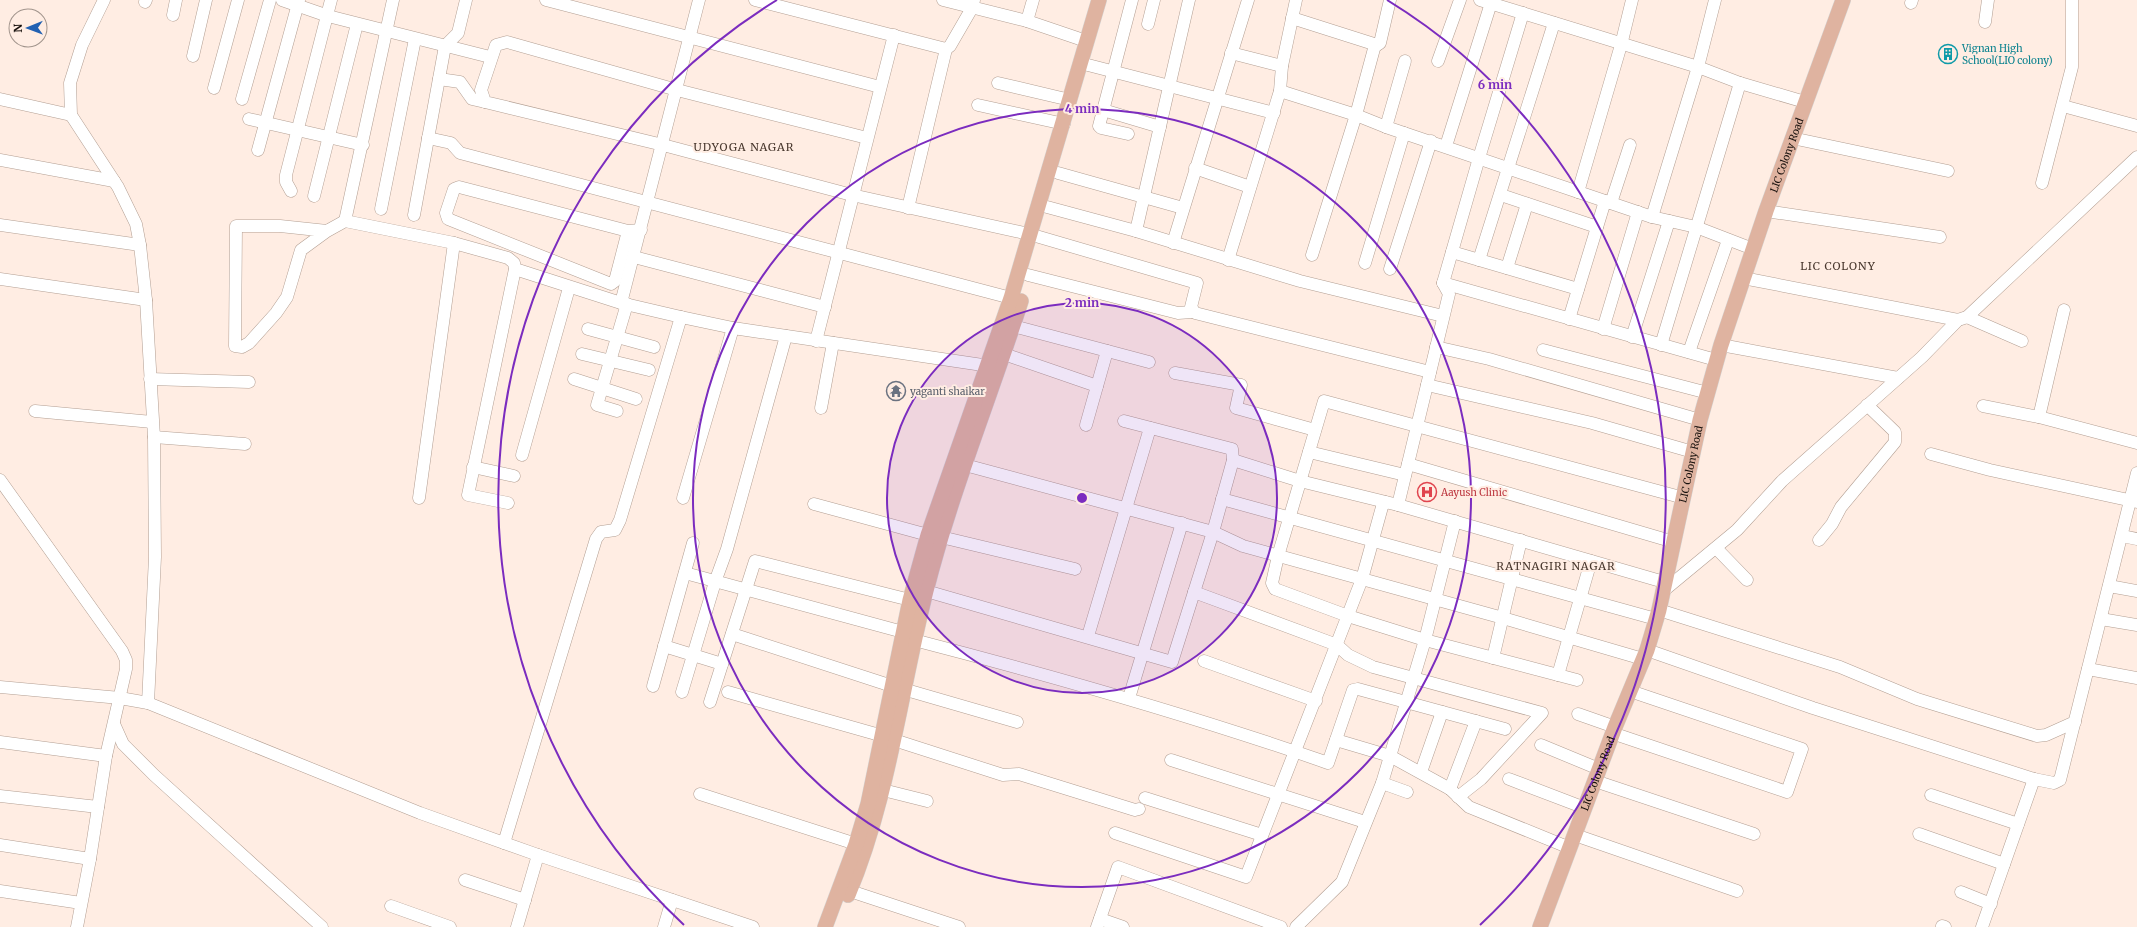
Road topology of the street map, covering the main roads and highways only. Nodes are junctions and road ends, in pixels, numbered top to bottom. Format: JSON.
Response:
{"nodes":[{"id":1,"x":1099,"y":0,"type":"edge"},
{"id":2,"x":1108,"y":0,"type":"edge"},
{"id":3,"x":1843,"y":0,"type":"edge"},
{"id":4,"x":1034,"y":236,"type":"junction"},
{"id":5,"x":997,"y":362,"type":"junction"},
{"id":6,"x":935,"y":536,"type":"junction"},
{"id":7,"x":908,"y":636,"type":"junction"},
{"id":8,"x":889,"y":738,"type":"junction"},
{"id":9,"x":825,"y":927,"type":"edge"},
{"id":10,"x":835,"y":927,"type":"edge"},
{"id":11,"x":1540,"y":927,"type":"edge"}],
"edges":[{"from":1,"to":4,"type":"main road"},
{"from":2,"to":4,"type":"main road"},
{"from":3,"to":11,"type":"main road","name":"LIC Colony Road"},
{"from":4,"to":5,"type":"main road"},
{"from":4,"to":5,"type":"main road"},
{"from":5,"to":6,"type":"main road"},
{"from":5,"to":6,"type":"main road"},
{"from":6,"to":7,"type":"main road"},
{"from":6,"to":7,"type":"main road"},
{"from":7,"to":8,"type":"main road"},
{"from":8,"to":9,"type":"main road"},
{"from":8,"to":10,"type":"main road"}]}
